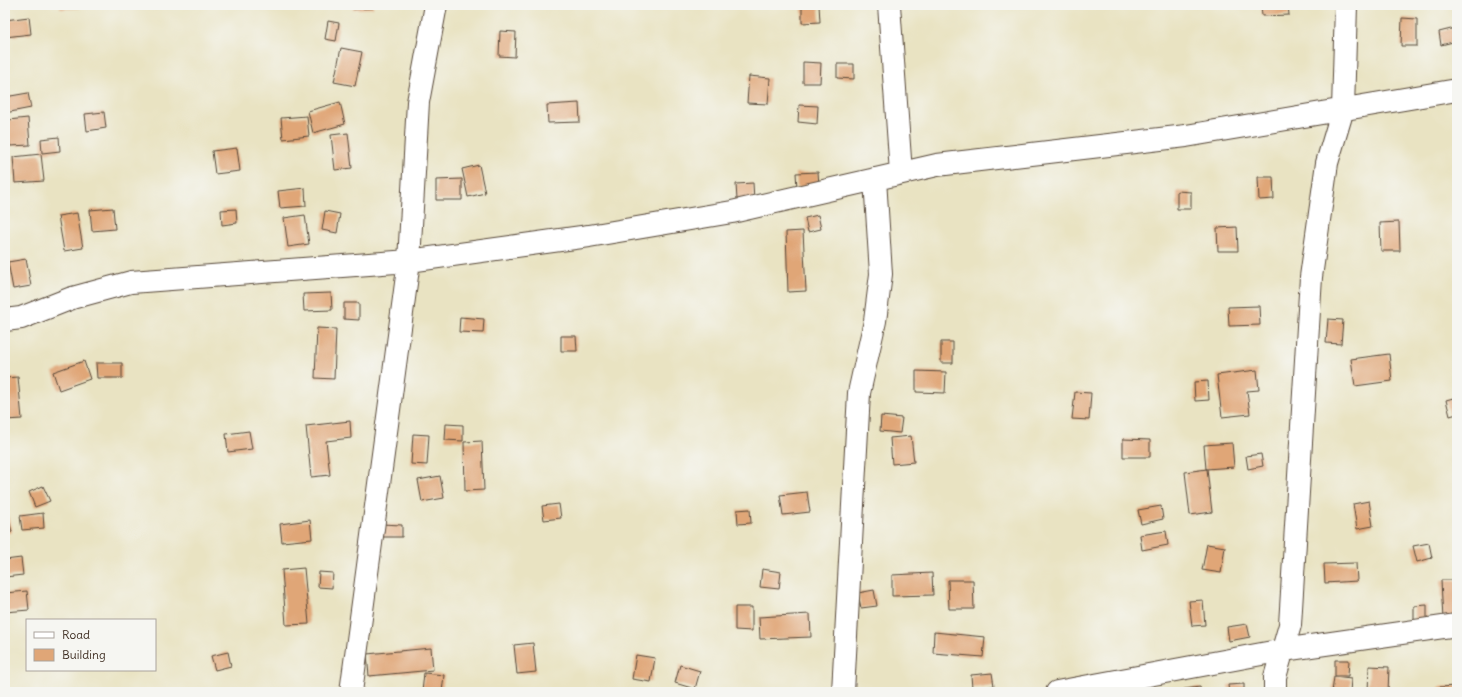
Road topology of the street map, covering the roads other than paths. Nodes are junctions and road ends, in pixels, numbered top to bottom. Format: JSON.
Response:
{"nodes":[{"id":1,"x":436,"y":5,"type":"edge"},
{"id":2,"x":889,"y":5,"type":"edge"},
{"id":3,"x":1346,"y":5,"type":"edge"},
{"id":4,"x":1457,"y":90,"type":"edge"},
{"id":5,"x":1343,"y":109,"type":"junction"},
{"id":6,"x":901,"y":173,"type":"junction"},
{"id":7,"x":875,"y":179,"type":"junction"},
{"id":8,"x":409,"y":260,"type":"junction"},
{"id":9,"x":5,"y":320,"type":"edge"},
{"id":10,"x":1457,"y":625,"type":"edge"},
{"id":11,"x":1283,"y":650,"type":"junction"},
{"id":12,"x":351,"y":692,"type":"edge"},
{"id":13,"x":843,"y":692,"type":"edge"},
{"id":14,"x":1057,"y":692,"type":"edge"},
{"id":15,"x":1275,"y":692,"type":"edge"}],
"edges":[{"from":1,"to":8,"type":"street"},
{"from":2,"to":6,"type":"street"},
{"from":3,"to":5,"type":"street"},
{"from":4,"to":5,"type":"street"},
{"from":5,"to":6,"type":"street"},
{"from":5,"to":11,"type":"street"},
{"from":6,"to":7,"type":"street"},
{"from":7,"to":8,"type":"street"},
{"from":7,"to":13,"type":"street"},
{"from":8,"to":9,"type":"street"},
{"from":8,"to":12,"type":"street"},
{"from":10,"to":11,"type":"street"},
{"from":11,"to":14,"type":"street"},
{"from":11,"to":15,"type":"street"}]}
